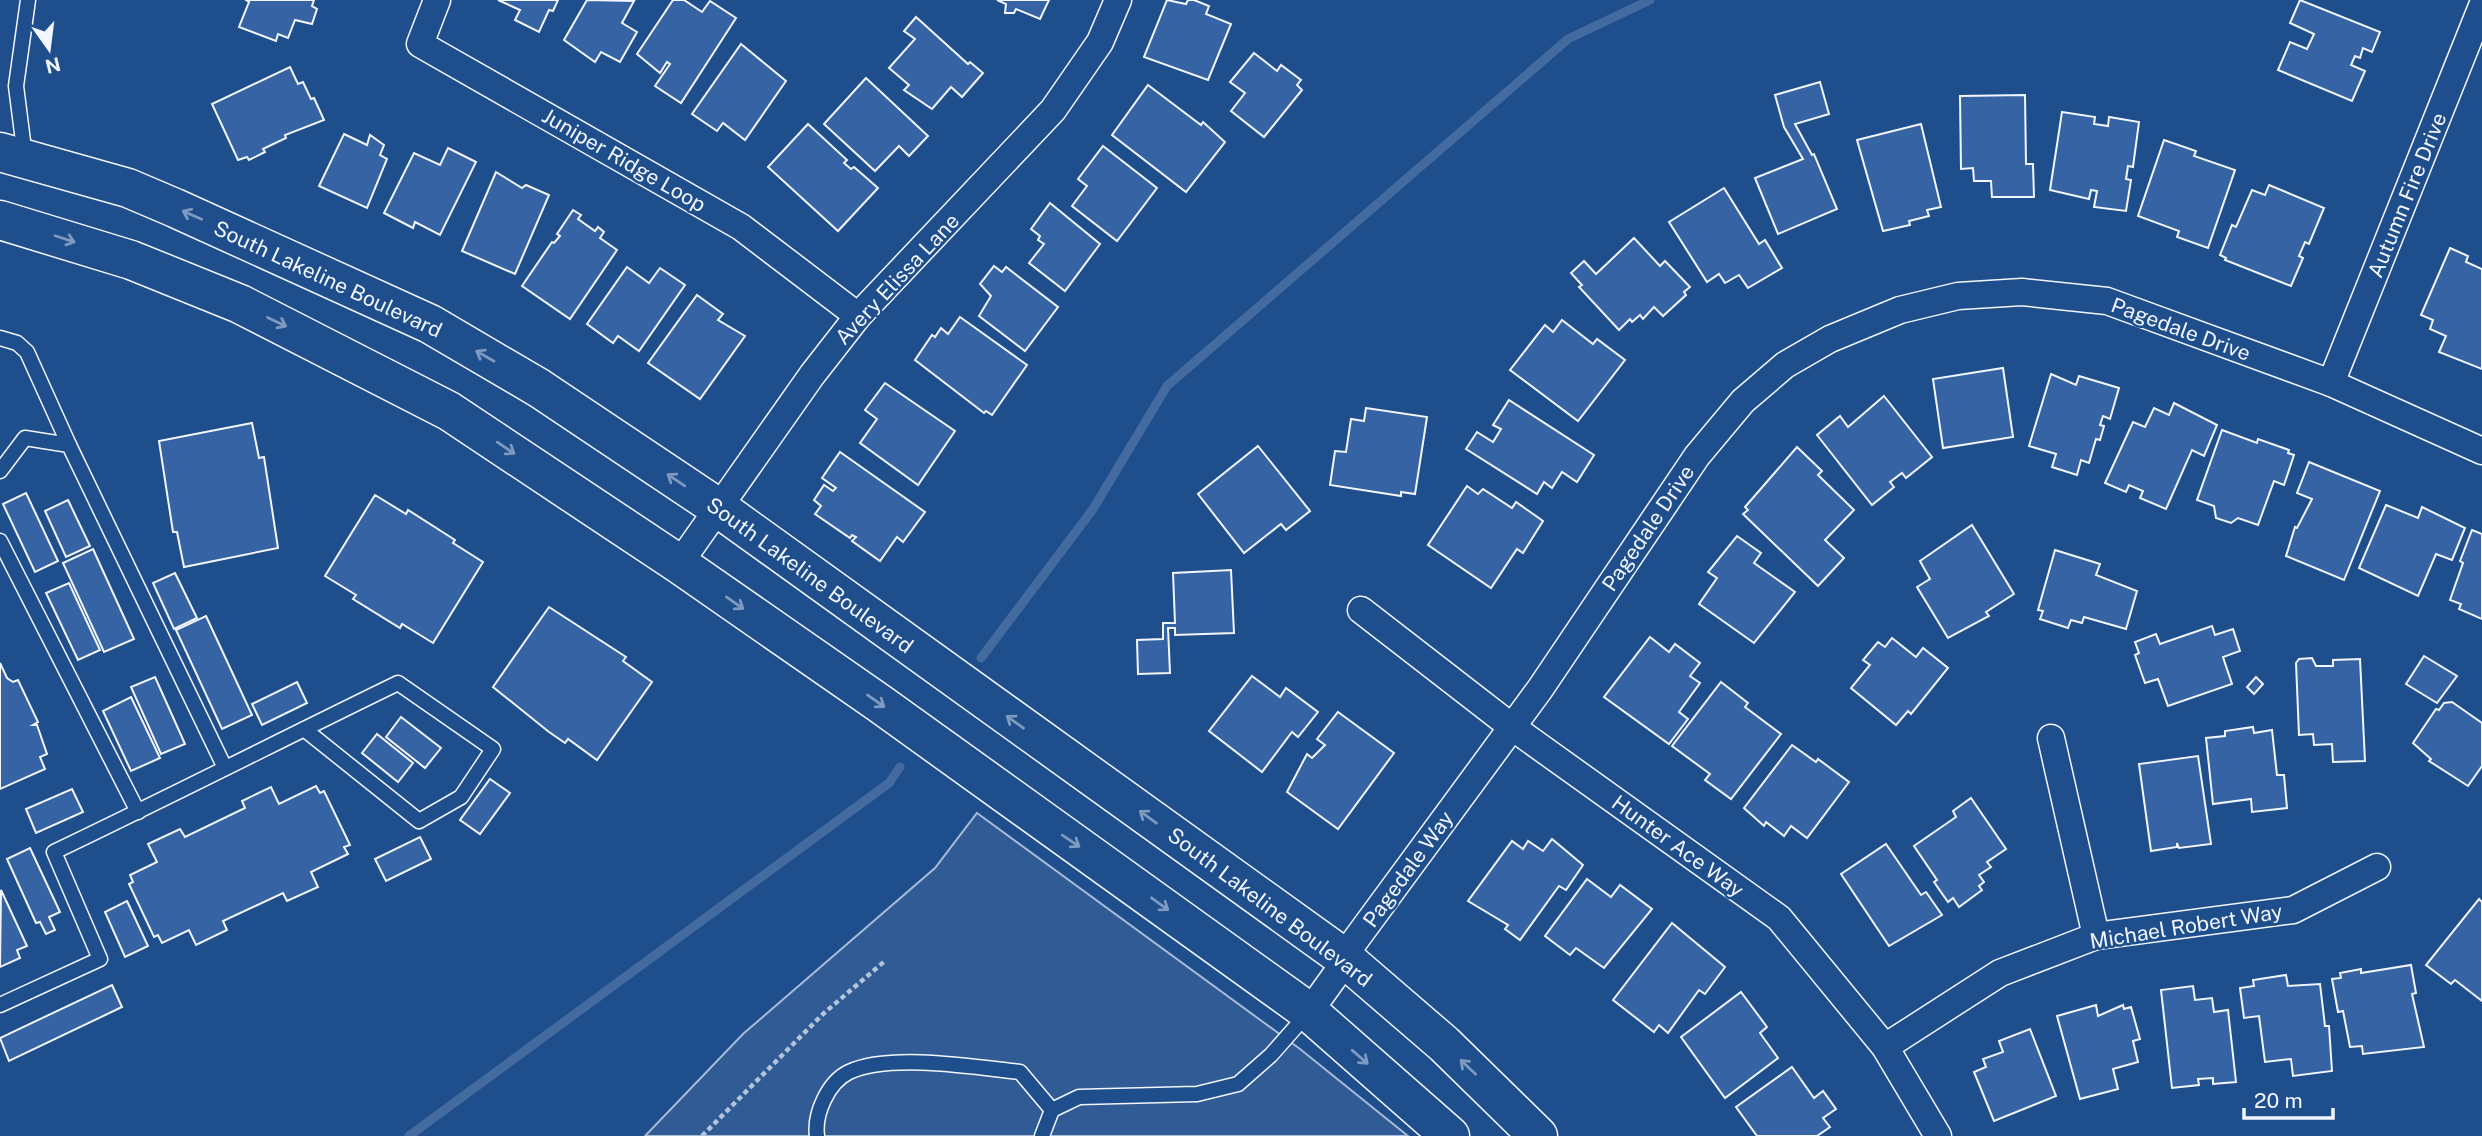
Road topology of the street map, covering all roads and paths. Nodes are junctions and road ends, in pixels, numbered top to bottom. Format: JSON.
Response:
{"nodes":[{"id":1,"x":28,"y":0,"type":"edge"},
{"id":2,"x":438,"y":0,"type":"edge"},
{"id":3,"x":1118,"y":0,"type":"edge"},
{"id":4,"x":2482,"y":6,"type":"edge"},
{"id":5,"x":13,"y":155,"type":"edge"},
{"id":6,"x":0,"y":219,"type":"edge"},
{"id":7,"x":858,"y":316,"type":"junction"},
{"id":8,"x":0,"y":338,"type":"edge"},
{"id":9,"x":2331,"y":383,"type":"junction"},
{"id":10,"x":69,"y":445,"type":"junction"},
{"id":11,"x":2482,"y":451,"type":"edge"},
{"id":12,"x":0,"y":471,"type":"edge"},
{"id":13,"x":720,"y":509,"type":"junction"},
{"id":14,"x":0,"y":541,"type":"edge"},
{"id":15,"x":679,"y":564,"type":"junction"},
{"id":16,"x":1362,"y":610,"type":"dead end"},
{"id":17,"x":1512,"y":727,"type":"junction"},
{"id":18,"x":304,"y":729,"type":"junction"},
{"id":19,"x":2051,"y":738,"type":"dead end"},
{"id":20,"x":225,"y":768,"type":"junction"},
{"id":21,"x":138,"y":812,"type":"junction"},
{"id":22,"x":2377,"y":867,"type":"dead end"},
{"id":23,"x":2096,"y":936,"type":"junction"},
{"id":24,"x":1343,"y":957,"type":"junction"},
{"id":25,"x":886,"y":960,"type":"dead end"},
{"id":26,"x":0,"y":1005,"type":"edge"},
{"id":27,"x":1309,"y":1012,"type":"junction"},
{"id":28,"x":1885,"y":1047,"type":"junction"},
{"id":29,"x":1052,"y":1110,"type":"junction"},
{"id":30,"x":702,"y":1136,"type":"edge"},
{"id":31,"x":817,"y":1136,"type":"edge"},
{"id":32,"x":1042,"y":1136,"type":"edge"},
{"id":33,"x":1450,"y":1136,"type":"edge"},
{"id":34,"x":1538,"y":1136,"type":"edge"},
{"id":35,"x":1938,"y":1136,"type":"edge"}],
"edges":[{"from":1,"to":5,"type":"lane"},
{"from":2,"to":7,"type":"street","name":"Juniper Ridge Loop"},
{"from":3,"to":7,"type":"street","name":"Avery Elissa Lane"},
{"from":4,"to":9,"type":"street","name":"Autumn Fire Drive"},
{"from":13,"to":5,"type":"main road","name":"South Lakeline Boulevard","one_way":true},
{"from":6,"to":15,"type":"main road","one_way":true},
{"from":7,"to":13,"type":"street","name":"Avery Elissa Lane"},
{"from":8,"to":10,"type":"lane"},
{"from":9,"to":11,"type":"street","name":"Pagedale Drive"},
{"from":9,"to":17,"type":"street","name":"Pagedale Drive"},
{"from":10,"to":12,"type":"lane"},
{"from":10,"to":20,"type":"lane"},
{"from":13,"to":15,"type":"street","name":"Avery Elissa Lane"},
{"from":24,"to":13,"type":"main road","name":"South Lakeline Boulevard","one_way":true},
{"from":14,"to":21,"type":"lane"},
{"from":15,"to":27,"type":"main road","one_way":true},
{"from":16,"to":17,"type":"street","name":"Hunter Ace Way"},
{"from":17,"to":24,"type":"street","name":"Pagedale Way"},
{"from":17,"to":28,"type":"street","name":"Hunter Ace Way"},
{"from":18,"to":18,"type":"lane"},
{"from":18,"to":20,"type":"lane"},
{"from":19,"to":23,"type":"street"},
{"from":20,"to":21,"type":"lane"},
{"from":21,"to":26,"type":"lane"},
{"from":22,"to":23,"type":"street","name":"Michael Robert Way"},
{"from":23,"to":28,"type":"street","name":"Michael Robert Way"},
{"from":24,"to":27,"type":"street","name":"Pagedale Way"},
{"from":34,"to":24,"type":"main road","name":"South Lakeline Boulevard","one_way":true},
{"from":25,"to":30,"type":"path"},
{"from":27,"to":29,"type":"lane"},
{"from":27,"to":33,"type":"main road","one_way":true},
{"from":28,"to":35,"type":"street","name":"Hunter Ace Way"},
{"from":29,"to":31,"type":"lane"},
{"from":29,"to":32,"type":"lane"}]}
